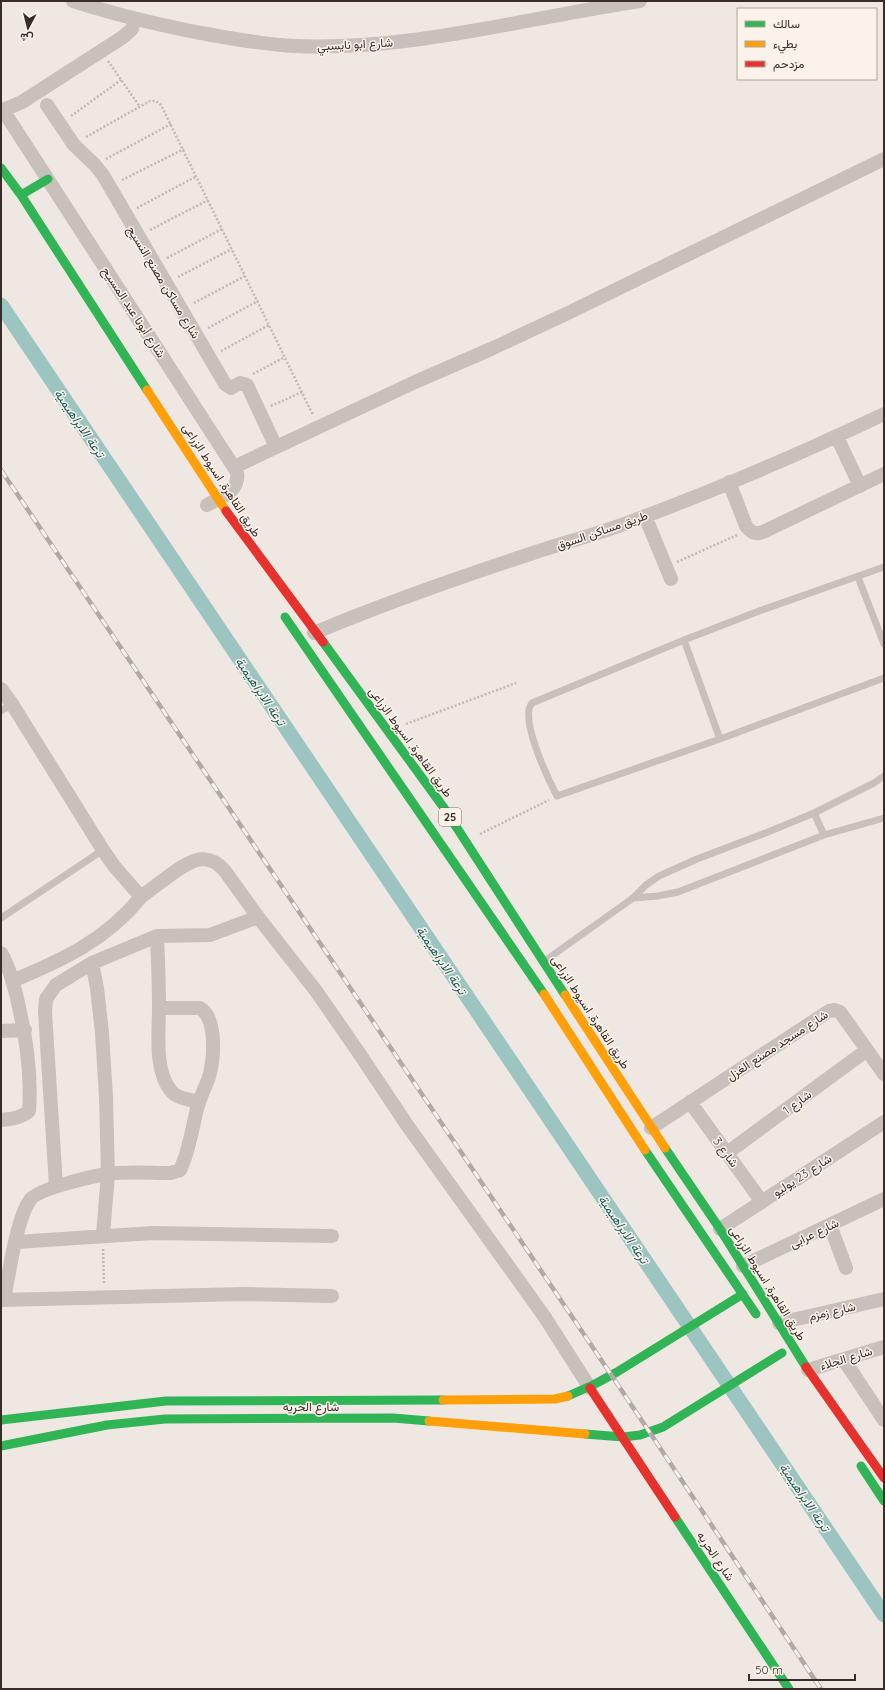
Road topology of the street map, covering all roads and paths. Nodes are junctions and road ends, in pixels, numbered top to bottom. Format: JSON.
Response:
{"nodes":[{"id":1,"x":73,"y":1,"type":"edge"},
{"id":2,"x":114,"y":1,"type":"edge"},
{"id":3,"x":640,"y":1,"type":"edge"},
{"id":4,"x":102,"y":10,"type":"junction"},
{"id":5,"x":134,"y":19,"type":"junction"},
{"id":6,"x":108,"y":60,"type":"dead end"},
{"id":7,"x":121,"y":80,"type":"junction"},
{"id":8,"x":47,"y":105,"type":"dead end"},
{"id":9,"x":140,"y":107,"type":"junction"},
{"id":10,"x":2,"y":110,"type":"edge"},
{"id":11,"x":59,"y":124,"type":"junction"},
{"id":12,"x":171,"y":124,"type":"junction"},
{"id":13,"x":74,"y":145,"type":"junction"},
{"id":14,"x":184,"y":149,"type":"junction"},
{"id":15,"x":884,"y":160,"type":"edge"},
{"id":16,"x":95,"y":165,"type":"junction"},
{"id":17,"x":1,"y":168,"type":"edge"},
{"id":18,"x":197,"y":176,"type":"junction"},
{"id":19,"x":48,"y":179,"type":"junction"},
{"id":20,"x":109,"y":187,"type":"junction"},
{"id":21,"x":21,"y":195,"type":"junction"},
{"id":22,"x":208,"y":200,"type":"junction"},
{"id":23,"x":124,"y":214,"type":"junction"},
{"id":24,"x":222,"y":229,"type":"junction"},
{"id":25,"x":138,"y":237,"type":"junction"},
{"id":26,"x":232,"y":249,"type":"junction"},
{"id":27,"x":154,"y":265,"type":"junction"},
{"id":28,"x":245,"y":276,"type":"junction"},
{"id":29,"x":165,"y":284,"type":"junction"},
{"id":30,"x":258,"y":301,"type":"junction"},
{"id":31,"x":181,"y":310,"type":"junction"},
{"id":32,"x":269,"y":325,"type":"junction"},
{"id":33,"x":195,"y":335,"type":"junction"},
{"id":34,"x":209,"y":357,"type":"junction"},
{"id":35,"x":285,"y":357,"type":"junction"},
{"id":36,"x":228,"y":388,"type":"junction"},
{"id":37,"x":302,"y":392,"type":"junction"},
{"id":38,"x":159,"y":406,"type":"junction"},
{"id":39,"x":259,"y":411,"type":"junction"},
{"id":40,"x":147,"y":413,"type":"dead end"},
{"id":41,"x":884,"y":414,"type":"edge"},
{"id":42,"x":319,"y":427,"type":"junction"},
{"id":43,"x":837,"y":437,"type":"junction"},
{"id":44,"x":276,"y":447,"type":"junction"},
{"id":45,"x":234,"y":467,"type":"junction"},
{"id":46,"x":884,"y":474,"type":"edge"},
{"id":47,"x":729,"y":482,"type":"junction"},
{"id":48,"x":860,"y":486,"type":"junction"},
{"id":49,"x":210,"y":503,"type":"junction"},
{"id":50,"x":645,"y":516,"type":"junction"},
{"id":51,"x":749,"y":529,"type":"junction"},
{"id":52,"x":884,"y":567,"type":"edge"},
{"id":53,"x":668,"y":573,"type":"joint"},
{"id":54,"x":858,"y":577,"type":"junction"},
{"id":55,"x":278,"y":607,"type":"dead end"},
{"id":56,"x":314,"y":633,"type":"junction"},
{"id":57,"x":684,"y":640,"type":"junction"},
{"id":58,"x":884,"y":644,"type":"edge"},
{"id":59,"x":884,"y":678,"type":"edge"},
{"id":60,"x":516,"y":683,"type":"dead end"},
{"id":61,"x":1,"y":689,"type":"edge"},
{"id":62,"x":7,"y":708,"type":"edge"},
{"id":63,"x":388,"y":731,"type":"junction"},
{"id":64,"x":720,"y":739,"type":"junction"},
{"id":65,"x":884,"y":776,"type":"edge"},
{"id":66,"x":556,"y":796,"type":"junction"},
{"id":67,"x":814,"y":813,"type":"junction"},
{"id":68,"x":884,"y":818,"type":"edge"},
{"id":69,"x":824,"y":835,"type":"junction"},
{"id":70,"x":466,"y":842,"type":"junction"},
{"id":71,"x":103,"y":850,"type":"junction"},
{"id":72,"x":141,"y":897,"type":"junction"},
{"id":73,"x":633,"y":898,"type":"junction"},
{"id":74,"x":258,"y":917,"type":"junction"},
{"id":75,"x":1,"y":918,"type":"edge"},
{"id":76,"x":157,"y":936,"type":"junction"},
{"id":77,"x":2,"y":957,"type":"edge"},
{"id":78,"x":92,"y":962,"type":"junction"},
{"id":79,"x":544,"y":962,"type":"junction"},
{"id":80,"x":12,"y":981,"type":"junction"},
{"id":81,"x":159,"y":1008,"type":"junction"},
{"id":82,"x":25,"y":1030,"type":"junction"},
{"id":83,"x":1,"y":1031,"type":"edge"},
{"id":84,"x":867,"y":1050,"type":"junction"},
{"id":85,"x":884,"y":1074,"type":"edge"},
{"id":86,"x":199,"y":1102,"type":"junction"},
{"id":87,"x":690,"y":1102,"type":"junction"},
{"id":88,"x":1,"y":1120,"type":"edge"},
{"id":89,"x":884,"y":1122,"type":"edge"},
{"id":90,"x":651,"y":1128,"type":"junction"},
{"id":91,"x":727,"y":1153,"type":"junction"},
{"id":92,"x":108,"y":1174,"type":"junction"},
{"id":93,"x":56,"y":1186,"type":"junction"},
{"id":94,"x":884,"y":1199,"type":"edge"},
{"id":95,"x":762,"y":1202,"type":"junction"},
{"id":96,"x":830,"y":1225,"type":"junction"},
{"id":97,"x":720,"y":1229,"type":"junction"},
{"id":98,"x":103,"y":1235,"type":"junction"},
{"id":99,"x":332,"y":1236,"type":"dead end"},
{"id":100,"x":16,"y":1242,"type":"junction"},
{"id":101,"x":743,"y":1266,"type":"junction"},
{"id":102,"x":846,"y":1268,"type":"dead end"},
{"id":103,"x":743,"y":1294,"type":"junction"},
{"id":104,"x":332,"y":1296,"type":"dead end"},
{"id":105,"x":105,"y":1297,"type":"junction"},
{"id":106,"x":884,"y":1299,"type":"edge"},
{"id":107,"x":2,"y":1300,"type":"edge"},
{"id":108,"x":760,"y":1320,"type":"dead end"},
{"id":109,"x":779,"y":1323,"type":"junction"},
{"id":110,"x":884,"y":1347,"type":"edge"},
{"id":111,"x":782,"y":1353,"type":"dead end"},
{"id":112,"x":844,"y":1360,"type":"junction"},
{"id":113,"x":808,"y":1370,"type":"junction"},
{"id":114,"x":590,"y":1388,"type":"junction"},
{"id":115,"x":1,"y":1420,"type":"edge"},
{"id":116,"x":884,"y":1420,"type":"edge"},
{"id":117,"x":36,"y":1427,"type":"junction"},
{"id":118,"x":623,"y":1437,"type":"junction"},
{"id":119,"x":1,"y":1446,"type":"edge"},
{"id":120,"x":857,"y":1461,"type":"dead end"},
{"id":121,"x":884,"y":1478,"type":"edge"},
{"id":122,"x":884,"y":1501,"type":"edge"},
{"id":123,"x":788,"y":1688,"type":"edge"}],
"edges":[{"from":1,"to":4,"type":"street","name":"شارع ابو نايسبي"},
{"from":2,"to":4,"type":"street"},
{"from":3,"to":5,"type":"street","name":"شارع ابو نايسبي"},
{"from":4,"to":5,"type":"street","name":"شارع ابو نايسبي"},
{"from":5,"to":10,"type":"street"},
{"from":6,"to":7,"type":"path"},
{"from":7,"to":9,"type":"path"},
{"from":7,"to":11,"type":"path"},
{"from":8,"to":11,"type":"street","name":"شارع مساكن مصنع النسيج"},
{"from":9,"to":12,"type":"path"},
{"from":9,"to":13,"type":"path"},
{"from":10,"to":19,"type":"street","name":"شارع أبونا عبد المسيح"},
{"from":11,"to":13,"type":"street","name":"شارع مساكن مصنع النسيج"},
{"from":12,"to":14,"type":"path"},
{"from":12,"to":16,"type":"path"},
{"from":13,"to":16,"type":"street","name":"شارع مساكن مصنع النسيج"},
{"from":14,"to":18,"type":"path"},
{"from":14,"to":20,"type":"path"},
{"from":15,"to":42,"type":"street"},
{"from":16,"to":20,"type":"street","name":"شارع مساكن مصنع النسيج"},
{"from":17,"to":21,"type":"main road","name":"طريق القاهرة, اسيوط الزراعى","number":"25"},
{"from":18,"to":22,"type":"path"},
{"from":18,"to":23,"type":"path"},
{"from":19,"to":21,"type":"main road"},
{"from":19,"to":45,"type":"street","name":"شارع أبونا عبد المسيح"},
{"from":20,"to":23,"type":"street","name":"شارع مساكن مصنع النسيج"},
{"from":21,"to":38,"type":"main road","name":"طريق القاهرة, اسيوط الزراعى","number":"25"},
{"from":22,"to":24,"type":"path"},
{"from":22,"to":25,"type":"path"},
{"from":23,"to":25,"type":"street","name":"شارع مساكن مصنع النسيج"},
{"from":24,"to":26,"type":"path"},
{"from":24,"to":27,"type":"path"},
{"from":25,"to":27,"type":"street","name":"شارع مساكن مصنع النسيج"},
{"from":26,"to":28,"type":"path"},
{"from":26,"to":29,"type":"path"},
{"from":27,"to":29,"type":"street","name":"شارع مساكن مصنع النسيج"},
{"from":28,"to":30,"type":"path"},
{"from":28,"to":31,"type":"path"},
{"from":29,"to":31,"type":"street","name":"شارع مساكن مصنع النسيج"},
{"from":30,"to":32,"type":"path"},
{"from":30,"to":33,"type":"path"},
{"from":31,"to":33,"type":"street","name":"شارع مساكن مصنع النسيج"},
{"from":32,"to":34,"type":"path"},
{"from":32,"to":35,"type":"path"},
{"from":33,"to":34,"type":"street","name":"شارع مساكن مصنع النسيج"},
{"from":34,"to":36,"type":"street","name":"شارع مساكن مصنع النسيج"},
{"from":35,"to":36,"type":"path"},
{"from":35,"to":37,"type":"path"},
{"from":36,"to":39,"type":"street"},
{"from":37,"to":39,"type":"path"},
{"from":37,"to":42,"type":"path"},
{"from":38,"to":40,"type":"main road"},
{"from":38,"to":49,"type":"main road","name":"طريق القاهرة, اسيوط الزراعى","number":"25"},
{"from":39,"to":44,"type":"street"},
{"from":41,"to":43,"type":"street","name":"طريق مساكن السوق"},
{"from":42,"to":44,"type":"street"},
{"from":43,"to":47,"type":"street","name":"طريق مساكن السوق"},
{"from":43,"to":48,"type":"street"},
{"from":44,"to":45,"type":"street"},
{"from":45,"to":49,"type":"street","name":"شارع أبونا عبد المسيح"},
{"from":46,"to":48,"type":"street"},
{"from":47,"to":50,"type":"street","name":"طريق مساكن السوق"},
{"from":47,"to":51,"type":"street"},
{"from":48,"to":51,"type":"street"},
{"from":49,"to":56,"type":"main road","name":"طريق القاهرة, اسيوط الزراعى","number":"25"},
{"from":50,"to":53,"type":"street"},
{"from":50,"to":56,"type":"street","name":"طريق مساكن السوق"},
{"from":51,"to":53,"type":"path"},
{"from":52,"to":54,"type":"lane"},
{"from":54,"to":57,"type":"lane"},
{"from":54,"to":58,"type":"lane"},
{"from":55,"to":103,"type":"main road","number":"25"},
{"from":56,"to":63,"type":"main road","name":"طريق القاهرة, اسيوط الزراعى","number":"25"},
{"from":57,"to":64,"type":"lane"},
{"from":57,"to":66,"type":"lane"},
{"from":59,"to":64,"type":"lane"},
{"from":60,"to":63,"type":"path"},
{"from":61,"to":62,"type":"street"},
{"from":62,"to":71,"type":"street"},
{"from":63,"to":70,"type":"main road","name":"طريق القاهرة, اسيوط الزراعى","number":"25"},
{"from":64,"to":66,"type":"lane"},
{"from":65,"to":67,"type":"lane"},
{"from":66,"to":70,"type":"path"},
{"from":67,"to":69,"type":"lane"},
{"from":67,"to":73,"type":"lane"},
{"from":68,"to":69,"type":"lane"},
{"from":69,"to":73,"type":"lane"},
{"from":70,"to":79,"type":"main road","name":"طريق القاهرة, اسيوط الزراعى","number":"25"},
{"from":71,"to":72,"type":"street"},
{"from":71,"to":75,"type":"lane"},
{"from":72,"to":74,"type":"street"},
{"from":72,"to":80,"type":"street"},
{"from":73,"to":79,"type":"lane"},
{"from":74,"to":76,"type":"street"},
{"from":74,"to":114,"type":"street"},
{"from":76,"to":78,"type":"street"},
{"from":76,"to":81,"type":"street"},
{"from":77,"to":80,"type":"street"},
{"from":78,"to":92,"type":"street"},
{"from":78,"to":93,"type":"street"},
{"from":79,"to":90,"type":"main road","name":"طريق القاهرة, اسيوط الزراعى","number":"25"},
{"from":80,"to":82,"type":"street"},
{"from":81,"to":86,"type":"street"},
{"from":81,"to":86,"type":"street"},
{"from":82,"to":83,"type":"street"},
{"from":82,"to":88,"type":"street"},
{"from":84,"to":85,"type":"street","name":"شارع مسجد مصنع الغزل"},
{"from":84,"to":87,"type":"street","name":"شارع مسجد مصنع الغزل"},
{"from":84,"to":91,"type":"street","name":"شارع 1"},
{"from":86,"to":92,"type":"street"},
{"from":87,"to":90,"type":"street","name":"شارع مسجد مصنع الغزل"},
{"from":87,"to":91,"type":"street","name":"شارع 3"},
{"from":89,"to":95,"type":"street","name":"شارع 23 يوليو"},
{"from":90,"to":97,"type":"main road","name":"طريق القاهرة, اسيوط الزراعى","number":"25"},
{"from":91,"to":95,"type":"street","name":"شارع 3"},
{"from":92,"to":93,"type":"street"},
{"from":92,"to":98,"type":"street"},
{"from":93,"to":100,"type":"street"},
{"from":94,"to":96,"type":"street","name":"شارع عرابى"},
{"from":95,"to":97,"type":"street","name":"شارع 23 يوليو"},
{"from":96,"to":101,"type":"street","name":"شارع عرابى"},
{"from":96,"to":102,"type":"street"},
{"from":97,"to":101,"type":"main road","name":"طريق القاهرة, اسيوط الزراعى","number":"25"},
{"from":98,"to":99,"type":"street"},
{"from":98,"to":100,"type":"street"},
{"from":98,"to":105,"type":"path"},
{"from":100,"to":107,"type":"street"},
{"from":101,"to":109,"type":"main road","name":"طريق القاهرة, اسيوط الزراعى","number":"25"},
{"from":103,"to":108,"type":"main road","number":"25"},
{"from":103,"to":114,"type":"main road","name":"شارع الحريه"},
{"from":104,"to":105,"type":"street"},
{"from":105,"to":107,"type":"street"},
{"from":106,"to":109,"type":"street","name":"شارع زمزم"},
{"from":109,"to":113,"type":"main road","name":"طريق القاهرة, اسيوط الزراعى","number":"25"},
{"from":110,"to":112,"type":"street","name":"شارع الجلاء"},
{"from":111,"to":118,"type":"main road","name":"شارع الحريه"},
{"from":112,"to":113,"type":"street","name":"شارع الجلاء"},
{"from":112,"to":116,"type":"street"},
{"from":113,"to":121,"type":"main road","name":"طريق القاهرة, اسيوط الزراعى","number":"25"},
{"from":114,"to":117,"type":"main road","name":"شارع الحريه"},
{"from":114,"to":118,"type":"main road","name":"شارع الحريه"},
{"from":115,"to":117,"type":"main road","name":"شارع الحريه"},
{"from":117,"to":118,"type":"main road","name":"شارع الحريه"},
{"from":117,"to":119,"type":"main road","name":"شارع الحريه"},
{"from":118,"to":123,"type":"main road","name":"شارع الحريه"},
{"from":120,"to":122,"type":"main road"}]}
